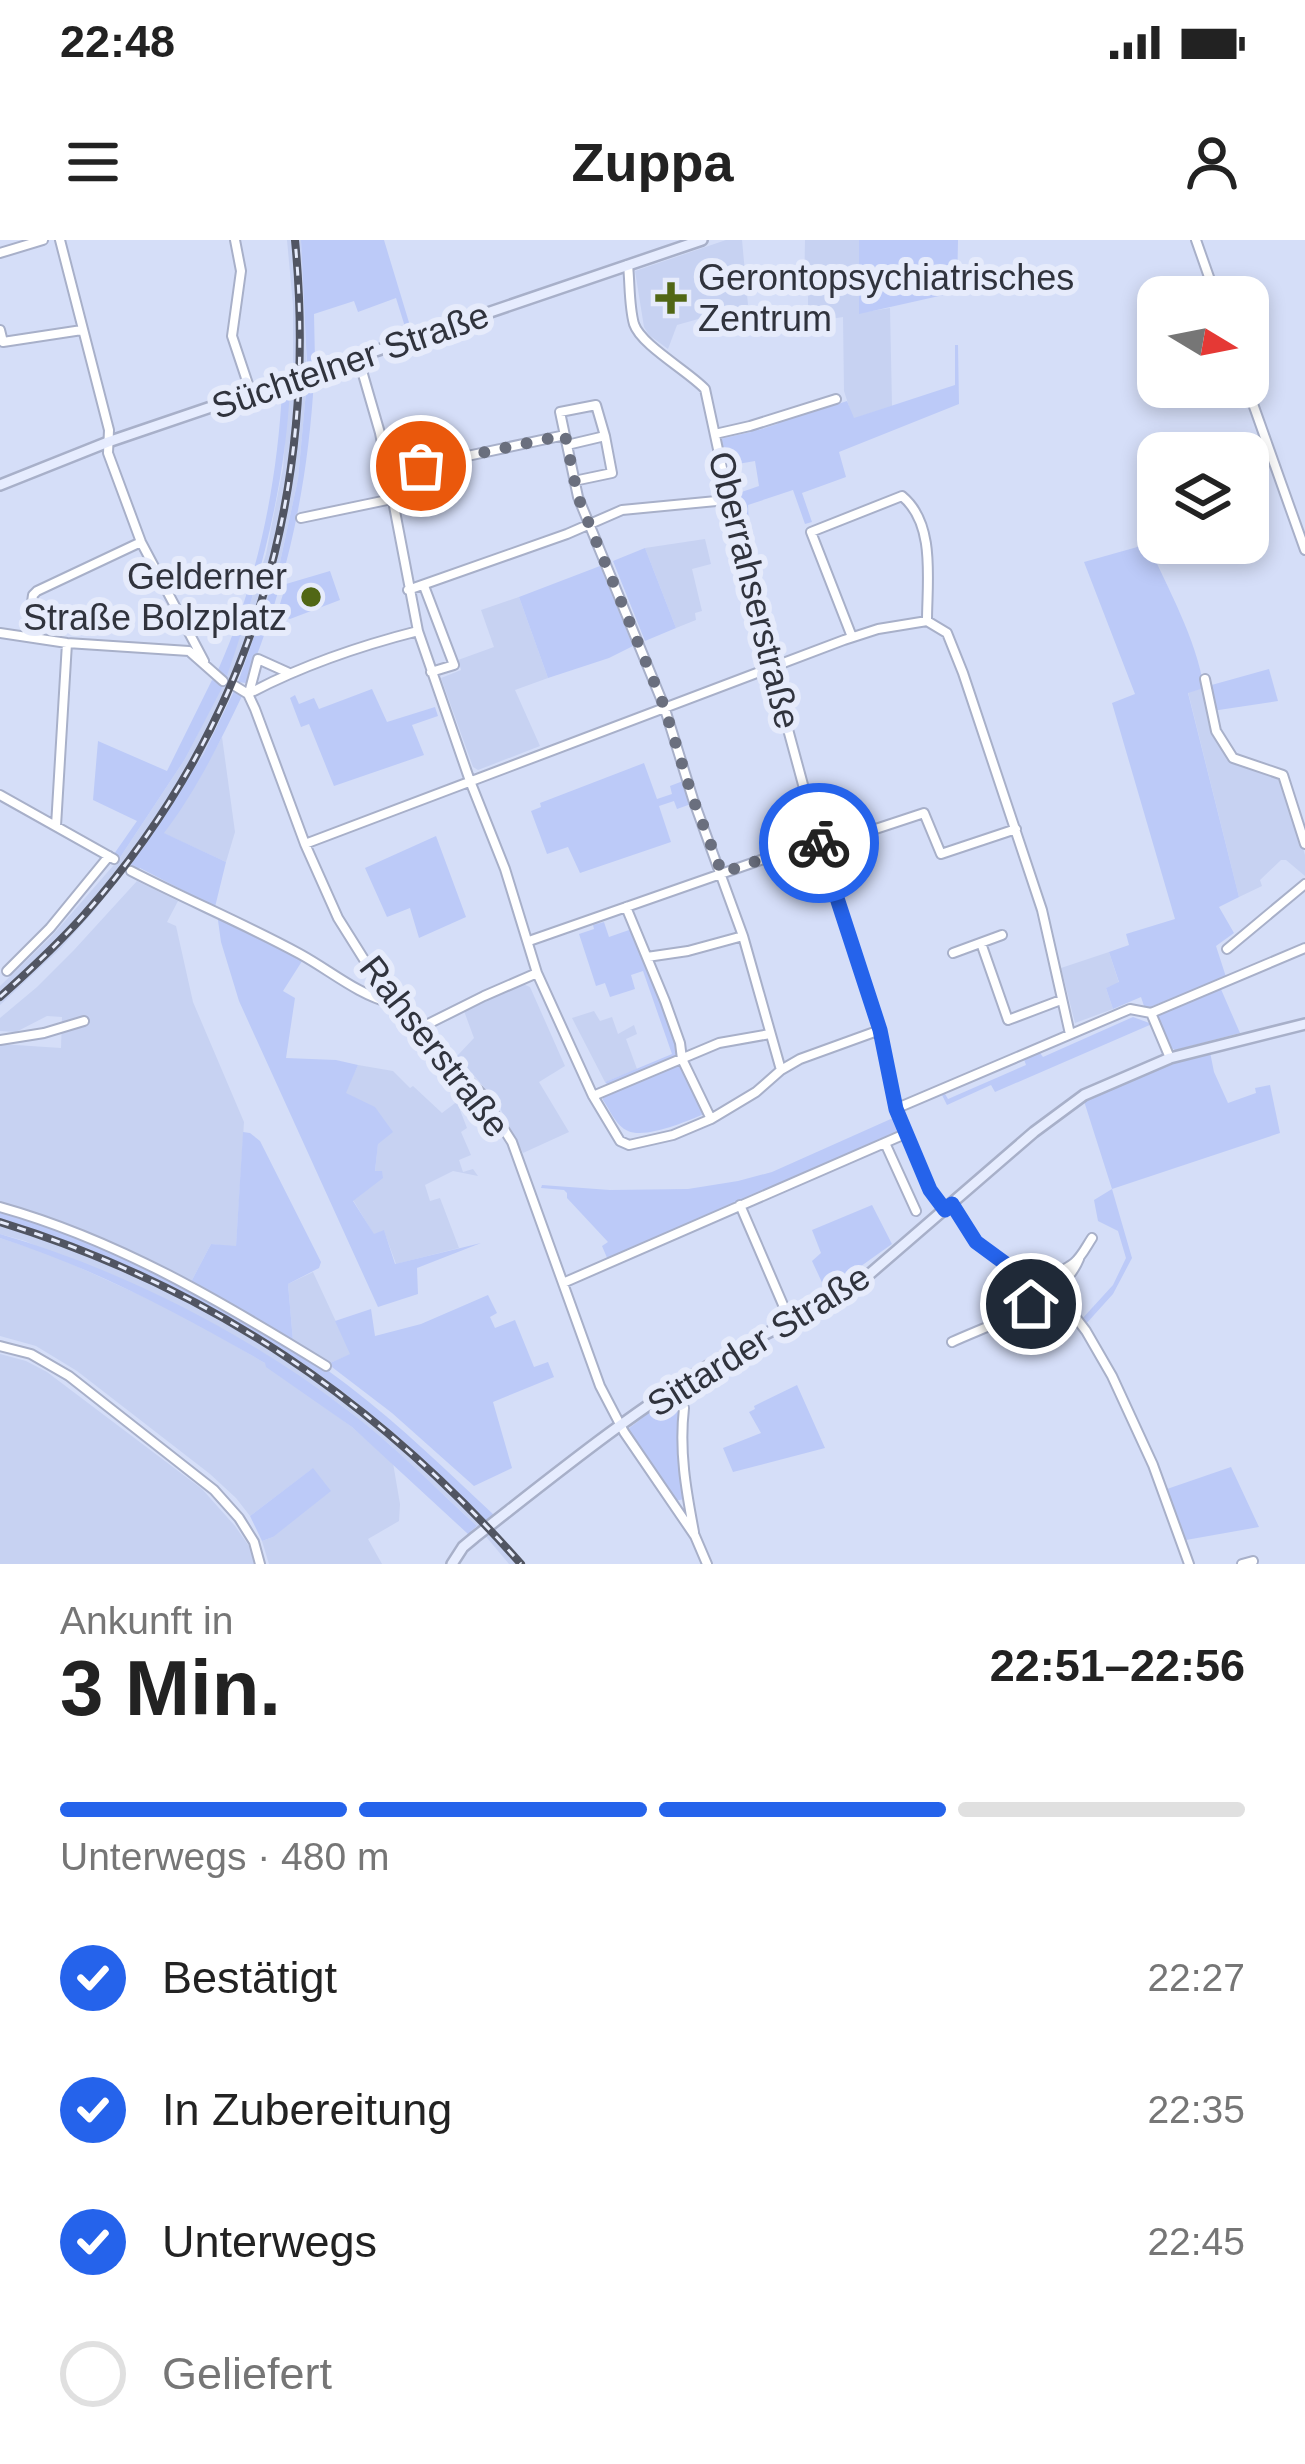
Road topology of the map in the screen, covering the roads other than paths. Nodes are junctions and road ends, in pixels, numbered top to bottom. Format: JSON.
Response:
{"nodes":[{"id":1,"x":44,"y":240,"type":"edge"},
{"id":2,"x":59,"y":240,"type":"edge"},
{"id":3,"x":235,"y":240,"type":"edge"},
{"id":4,"x":702,"y":240,"type":"edge"},
{"id":5,"x":1196,"y":240,"type":"edge"},
{"id":6,"x":679,"y":244,"type":"edge"},
{"id":7,"x":0,"y":253,"type":"edge"},
{"id":8,"x":628,"y":265,"type":"junction"},
{"id":9,"x":1209,"y":276,"type":"edge"},
{"id":10,"x":0,"y":330,"type":"edge"},
{"id":11,"x":82,"y":330,"type":"junction"},
{"id":12,"x":358,"y":357,"type":"junction"},
{"id":13,"x":251,"y":393,"type":"junction"},
{"id":14,"x":836,"y":399,"type":"dead end"},
{"id":15,"x":1254,"y":408,"type":"edge"},
{"id":16,"x":715,"y":434,"type":"junction"},
{"id":17,"x":605,"y":436,"type":"junction"},
{"id":18,"x":566,"y":440,"type":"junction"},
{"id":19,"x":108,"y":442,"type":"junction"},
{"id":20,"x":388,"y":473,"type":"junction"},
{"id":21,"x":574,"y":481,"type":"junction"},
{"id":22,"x":0,"y":485,"type":"edge"},
{"id":23,"x":392,"y":499,"type":"junction"},
{"id":24,"x":727,"y":500,"type":"junction"},
{"id":25,"x":301,"y":518,"type":"dead end"},
{"id":26,"x":590,"y":524,"type":"junction"},
{"id":27,"x":141,"y":542,"type":"junction"},
{"id":28,"x":1305,"y":550,"type":"edge"},
{"id":29,"x":424,"y":586,"type":"junction"},
{"id":30,"x":408,"y":590,"type":"junction"},
{"id":31,"x":927,"y":621,"type":"junction"},
{"id":32,"x":418,"y":632,"type":"junction"},
{"id":33,"x":0,"y":633,"type":"edge"},
{"id":34,"x":27,"y":637,"type":"junction"},
{"id":35,"x":852,"y":637,"type":"junction"},
{"id":36,"x":67,"y":643,"type":"junction"},
{"id":37,"x":204,"y":661,"type":"junction"},
{"id":38,"x":772,"y":666,"type":"junction"},
{"id":39,"x":431,"y":672,"type":"junction"},
{"id":40,"x":290,"y":673,"type":"junction"},
{"id":41,"x":1205,"y":679,"type":"dead end"},
{"id":42,"x":224,"y":681,"type":"dead end"},
{"id":43,"x":235,"y":686,"type":"dead end"},
{"id":44,"x":248,"y":694,"type":"junction"},
{"id":45,"x":664,"y":706,"type":"junction"},
{"id":46,"x":470,"y":782,"type":"junction"},
{"id":47,"x":0,"y":795,"type":"edge"},
{"id":48,"x":56,"y":826,"type":"junction"},
{"id":49,"x":1016,"y":829,"type":"junction"},
{"id":50,"x":820,"y":843,"type":"junction"},
{"id":51,"x":305,"y":844,"type":"junction"},
{"id":52,"x":1305,"y":844,"type":"edge"},
{"id":53,"x":130,"y":871,"type":"dead end"},
{"id":54,"x":722,"y":873,"type":"junction"},
{"id":55,"x":1305,"y":884,"type":"edge"},
{"id":56,"x":626,"y":907,"type":"junction"},
{"id":57,"x":1002,"y":935,"type":"dead end"},
{"id":58,"x":743,"y":936,"type":"junction"},
{"id":59,"x":529,"y":940,"type":"junction"},
{"id":60,"x":981,"y":943,"type":"junction"},
{"id":61,"x":1305,"y":948,"type":"edge"},
{"id":62,"x":1227,"y":949,"type":"dead end"},
{"id":63,"x":953,"y":953,"type":"dead end"},
{"id":64,"x":647,"y":957,"type":"junction"},
{"id":65,"x":7,"y":971,"type":"dead end"},
{"id":66,"x":537,"y":973,"type":"junction"},
{"id":67,"x":1061,"y":1000,"type":"junction"},
{"id":68,"x":392,"y":1004,"type":"junction"},
{"id":69,"x":1151,"y":1013,"type":"junction"},
{"id":70,"x":84,"y":1021,"type":"dead end"},
{"id":71,"x":1305,"y":1024,"type":"edge"},
{"id":72,"x":418,"y":1029,"type":"junction"},
{"id":73,"x":880,"y":1030,"type":"junction"},
{"id":74,"x":770,"y":1034,"type":"junction"},
{"id":75,"x":1070,"y":1034,"type":"junction"},
{"id":76,"x":0,"y":1040,"type":"edge"},
{"id":77,"x":1169,"y":1058,"type":"junction"},
{"id":78,"x":682,"y":1059,"type":"junction"},
{"id":79,"x":782,"y":1070,"type":"junction"},
{"id":80,"x":593,"y":1096,"type":"junction"},
{"id":81,"x":896,"y":1109,"type":"junction"},
{"id":82,"x":711,"y":1119,"type":"junction"},
{"id":83,"x":905,"y":1135,"type":"junction"},
{"id":84,"x":885,"y":1143,"type":"junction"},
{"id":85,"x":740,"y":1205,"type":"junction"},
{"id":86,"x":0,"y":1207,"type":"edge"},
{"id":87,"x":948,"y":1207,"type":"junction"},
{"id":88,"x":916,"y":1211,"type":"dead end"},
{"id":89,"x":1092,"y":1238,"type":"dead end"},
{"id":90,"x":1078,"y":1259,"type":"junction"},
{"id":91,"x":563,"y":1283,"type":"junction"},
{"id":92,"x":1036,"y":1286,"type":"junction"},
{"id":93,"x":1050,"y":1296,"type":"junction"},
{"id":94,"x":1031,"y":1304,"type":"junction"},
{"id":95,"x":790,"y":1321,"type":"junction"},
{"id":96,"x":952,"y":1342,"type":"dead end"},
{"id":97,"x":0,"y":1346,"type":"edge"},
{"id":98,"x":326,"y":1366,"type":"dead end"},
{"id":99,"x":684,"y":1408,"type":"dead end"},
{"id":100,"x":621,"y":1426,"type":"junction"},
{"id":101,"x":695,"y":1536,"type":"junction"},
{"id":102,"x":1253,"y":1561,"type":"dead end"},
{"id":103,"x":260,"y":1564,"type":"edge"},
{"id":104,"x":452,"y":1564,"type":"edge"},
{"id":105,"x":707,"y":1564,"type":"edge"},
{"id":106,"x":1189,"y":1564,"type":"edge"},
{"id":107,"x":1242,"y":1564,"type":"edge"}],
"edges":[{"from":1,"to":7,"type":"street"},
{"from":2,"to":11,"type":"street"},
{"from":3,"to":13,"type":"street"},
{"from":4,"to":6,"type":"street","name":"Süchtelner Straße"},
{"from":5,"to":9,"type":"street"},
{"from":6,"to":8,"type":"street","name":"Süchtelner Straße"},
{"from":8,"to":12,"type":"street","name":"Süchtelner Straße"},
{"from":8,"to":16,"type":"street","name":"Oberrahserstraße"},
{"from":10,"to":11,"type":"street"},
{"from":11,"to":19,"type":"street"},
{"from":12,"to":13,"type":"street","name":"Süchtelner Straße"},
{"from":12,"to":20,"type":"street"},
{"from":13,"to":19,"type":"street","name":"Süchtelner Straße"},
{"from":14,"to":16,"type":"street"},
{"from":15,"to":28,"type":"street"},
{"from":16,"to":24,"type":"street","name":"Oberrahserstraße"},
{"from":17,"to":18,"type":"street"},
{"from":17,"to":18,"type":"street"},
{"from":17,"to":21,"type":"street"},
{"from":18,"to":20,"type":"street"},
{"from":18,"to":21,"type":"street"},
{"from":19,"to":22,"type":"street","name":"Süchtelner Straße"},
{"from":19,"to":27,"type":"street"},
{"from":20,"to":23,"type":"street"},
{"from":21,"to":26,"type":"street"},
{"from":23,"to":25,"type":"street"},
{"from":23,"to":30,"type":"street"},
{"from":24,"to":26,"type":"street"},
{"from":24,"to":38,"type":"street","name":"Oberrahserstraße"},
{"from":26,"to":29,"type":"street"},
{"from":26,"to":45,"type":"street"},
{"from":27,"to":34,"type":"street"},
{"from":27,"to":37,"type":"street"},
{"from":29,"to":30,"type":"street"},
{"from":29,"to":39,"type":"street"},
{"from":30,"to":32,"type":"street"},
{"from":31,"to":35,"type":"street"},
{"from":31,"to":35,"type":"street"},
{"from":31,"to":49,"type":"street"},
{"from":32,"to":39,"type":"street"},
{"from":32,"to":40,"type":"street"},
{"from":33,"to":34,"type":"street"},
{"from":34,"to":36,"type":"street"},
{"from":35,"to":38,"type":"street"},
{"from":36,"to":37,"type":"street"},
{"from":36,"to":48,"type":"street"},
{"from":37,"to":42,"type":"street"},
{"from":38,"to":45,"type":"street"},
{"from":38,"to":50,"type":"street","name":"Oberrahserstraße"},
{"from":39,"to":46,"type":"street"},
{"from":40,"to":44,"type":"street"},
{"from":40,"to":44,"type":"street"},
{"from":41,"to":52,"type":"street"},
{"from":43,"to":44,"type":"street"},
{"from":44,"to":51,"type":"street","name":"Rahserstraße"},
{"from":45,"to":46,"type":"street"},
{"from":45,"to":54,"type":"street"},
{"from":46,"to":51,"type":"street"},
{"from":46,"to":59,"type":"street"},
{"from":47,"to":48,"type":"street"},
{"from":48,"to":65,"type":"street"},
{"from":49,"to":50,"type":"street"},
{"from":49,"to":67,"type":"street"},
{"from":50,"to":54,"type":"street"},
{"from":50,"to":73,"type":"street","name":"Oberrahserstraße"},
{"from":51,"to":68,"type":"street","name":"Rahserstraße"},
{"from":53,"to":68,"type":"street"},
{"from":54,"to":56,"type":"street"},
{"from":54,"to":58,"type":"street"},
{"from":55,"to":62,"type":"street"},
{"from":56,"to":59,"type":"street"},
{"from":56,"to":64,"type":"street"},
{"from":57,"to":60,"type":"street"},
{"from":58,"to":64,"type":"street"},
{"from":58,"to":74,"type":"street"},
{"from":59,"to":66,"type":"street"},
{"from":60,"to":63,"type":"street"},
{"from":60,"to":67,"type":"street"},
{"from":61,"to":69,"type":"street"},
{"from":64,"to":78,"type":"street"},
{"from":66,"to":72,"type":"street"},
{"from":66,"to":80,"type":"street"},
{"from":67,"to":75,"type":"street"},
{"from":68,"to":72,"type":"street","name":"Rahserstraße"},
{"from":69,"to":75,"type":"street"},
{"from":69,"to":77,"type":"street"},
{"from":70,"to":76,"type":"street"},
{"from":71,"to":77,"type":"street","name":"Sittarder Straße"},
{"from":72,"to":91,"type":"street","name":"Rahserstraße"},
{"from":73,"to":79,"type":"street"},
{"from":73,"to":81,"type":"street","name":"Oberrahserstraße"},
{"from":74,"to":78,"type":"street"},
{"from":74,"to":79,"type":"street"},
{"from":75,"to":81,"type":"street"},
{"from":77,"to":87,"type":"street","name":"Sittarder Straße"},
{"from":78,"to":80,"type":"street"},
{"from":78,"to":82,"type":"street"},
{"from":79,"to":82,"type":"street"},
{"from":80,"to":82,"type":"street"},
{"from":81,"to":83,"type":"street","name":"Oberrahserstraße"},
{"from":83,"to":84,"type":"street"},
{"from":83,"to":87,"type":"street","name":"Oberrahserstraße"},
{"from":84,"to":85,"type":"street"},
{"from":84,"to":88,"type":"street"},
{"from":85,"to":91,"type":"street"},
{"from":85,"to":95,"type":"street"},
{"from":86,"to":98,"type":"street"},
{"from":87,"to":92,"type":"street","name":"Oberrahserstraße"},
{"from":87,"to":95,"type":"street","name":"Sittarder Straße"},
{"from":89,"to":90,"type":"street"},
{"from":90,"to":92,"type":"street"},
{"from":90,"to":93,"type":"street"},
{"from":91,"to":100,"type":"street","name":"Rahserstraße"},
{"from":92,"to":94,"type":"street"},
{"from":93,"to":94,"type":"street"},
{"from":93,"to":106,"type":"street"},
{"from":94,"to":96,"type":"street"},
{"from":95,"to":100,"type":"street","name":"Sittarder Straße"},
{"from":97,"to":103,"type":"street"},
{"from":99,"to":101,"type":"street","name":"Rahserstraße"},
{"from":100,"to":101,"type":"street","name":"Rahserstraße"},
{"from":100,"to":104,"type":"street","name":"Sittarder Straße"},
{"from":101,"to":105,"type":"street","name":"Rahserstraße"},
{"from":102,"to":107,"type":"street"}]}
